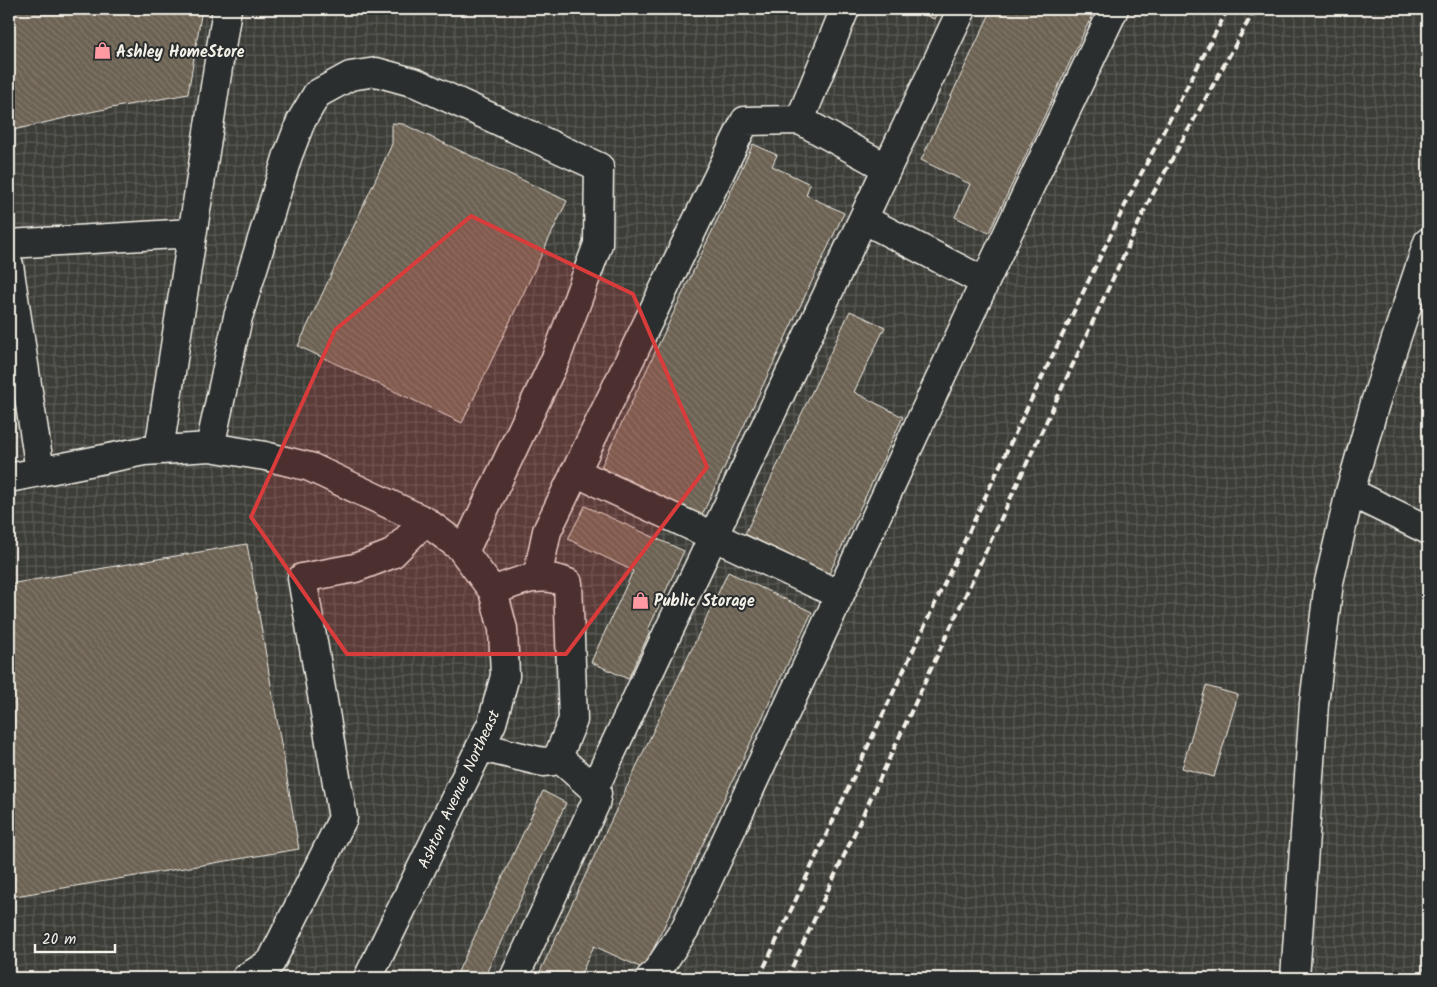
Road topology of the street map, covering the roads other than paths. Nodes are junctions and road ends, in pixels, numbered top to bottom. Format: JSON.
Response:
{"nodes":[{"id":1,"x":226,"y":9,"type":"edge"},
{"id":2,"x":845,"y":9,"type":"edge"},
{"id":3,"x":962,"y":9,"type":"edge"},
{"id":4,"x":1114,"y":9,"type":"edge"},
{"id":5,"x":800,"y":120,"type":"junction"},
{"id":6,"x":887,"y":168,"type":"junction"},
{"id":7,"x":863,"y":219,"type":"junction"},
{"id":8,"x":192,"y":233,"type":"junction"},
{"id":9,"x":1428,"y":242,"type":"edge"},
{"id":10,"x":9,"y":244,"type":"edge"},
{"id":11,"x":9,"y":265,"type":"edge"},
{"id":12,"x":985,"y":282,"type":"junction"},
{"id":13,"x":210,"y":447,"type":"junction"},
{"id":14,"x":159,"y":450,"type":"junction"},
{"id":15,"x":40,"y":471,"type":"junction"},
{"id":16,"x":575,"y":472,"type":"junction"},
{"id":17,"x":9,"y":478,"type":"edge"},
{"id":18,"x":1350,"y":492,"type":"junction"},
{"id":19,"x":425,"y":520,"type":"junction"},
{"id":20,"x":1428,"y":530,"type":"edge"},
{"id":21,"x":713,"y":536,"type":"junction"},
{"id":22,"x":464,"y":552,"type":"junction"},
{"id":23,"x":537,"y":578,"type":"junction"},
{"id":24,"x":493,"y":591,"type":"junction"},
{"id":25,"x":840,"y":595,"type":"junction"},
{"id":26,"x":480,"y":747,"type":"junction"},
{"id":27,"x":558,"y":757,"type":"junction"},
{"id":28,"x":594,"y":789,"type":"junction"},
{"id":29,"x":246,"y":978,"type":"edge"},
{"id":30,"x":368,"y":978,"type":"edge"},
{"id":31,"x":514,"y":978,"type":"edge"},
{"id":32,"x":650,"y":978,"type":"edge"},
{"id":33,"x":1295,"y":978,"type":"edge"}],
"edges":[{"from":1,"to":8,"type":"street"},
{"from":2,"to":5,"type":"street"},
{"from":3,"to":6,"type":"street"},
{"from":4,"to":12,"type":"street"},
{"from":5,"to":6,"type":"street"},
{"from":5,"to":16,"type":"street"},
{"from":6,"to":7,"type":"street"},
{"from":7,"to":12,"type":"street"},
{"from":7,"to":21,"type":"street"},
{"from":8,"to":10,"type":"street"},
{"from":8,"to":14,"type":"street"},
{"from":9,"to":18,"type":"street"},
{"from":11,"to":15,"type":"street"},
{"from":12,"to":25,"type":"street"},
{"from":13,"to":14,"type":"street"},
{"from":13,"to":19,"type":"street"},
{"from":13,"to":22,"type":"street"},
{"from":14,"to":15,"type":"street"},
{"from":15,"to":17,"type":"street"},
{"from":16,"to":21,"type":"street"},
{"from":16,"to":23,"type":"street"},
{"from":18,"to":20,"type":"street"},
{"from":18,"to":33,"type":"street"},
{"from":19,"to":22,"type":"street"},
{"from":19,"to":29,"type":"street"},
{"from":21,"to":25,"type":"street"},
{"from":21,"to":28,"type":"street"},
{"from":22,"to":24,"type":"street"},
{"from":23,"to":24,"type":"street"},
{"from":23,"to":27,"type":"street"},
{"from":24,"to":26,"type":"street","name":"Ashton Avenue Northeast"},
{"from":25,"to":32,"type":"street"},
{"from":26,"to":27,"type":"street"},
{"from":26,"to":30,"type":"street","name":"Ashton Avenue Northeast"},
{"from":27,"to":28,"type":"street"},
{"from":28,"to":31,"type":"street"}]}
